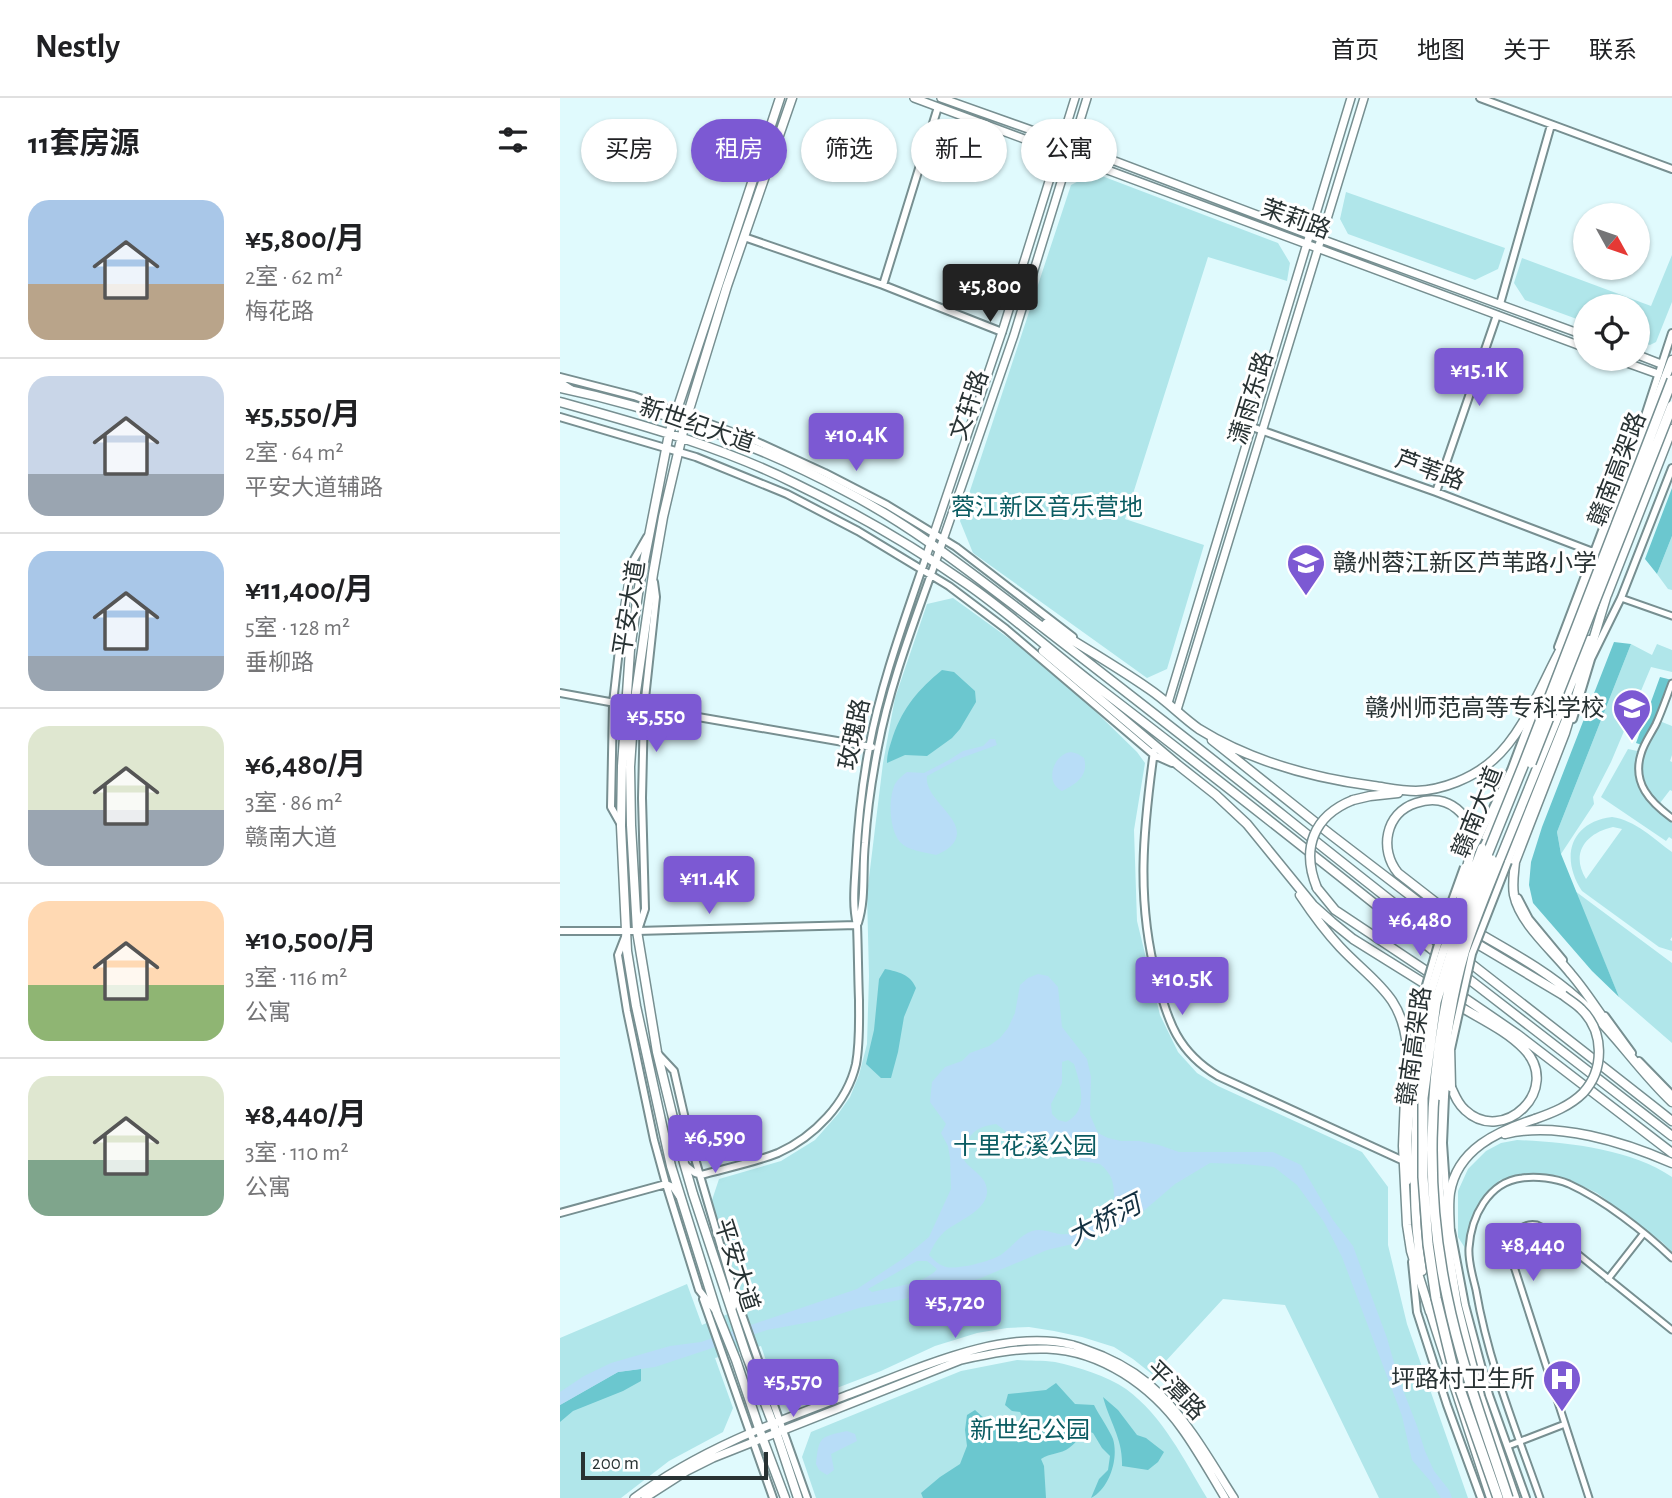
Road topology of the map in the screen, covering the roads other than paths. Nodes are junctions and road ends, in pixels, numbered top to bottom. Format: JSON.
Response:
{"nodes":[{"id":1,"x":780,"y":98,"type":"edge"},
{"id":2,"x":792,"y":98,"type":"edge"},
{"id":3,"x":914,"y":98,"type":"edge"},
{"id":4,"x":941,"y":98,"type":"edge"},
{"id":5,"x":1075,"y":98,"type":"edge"},
{"id":6,"x":1087,"y":98,"type":"edge"},
{"id":7,"x":1351,"y":98,"type":"edge"},
{"id":8,"x":1364,"y":98,"type":"edge"},
{"id":9,"x":1480,"y":98,"type":"edge"},
{"id":10,"x":938,"y":107,"type":"junction"},
{"id":11,"x":1069,"y":119,"type":"edge"},
{"id":12,"x":1081,"y":119,"type":"edge"},
{"id":13,"x":1551,"y":125,"type":"junction"},
{"id":14,"x":1021,"y":126,"type":"edge"},
{"id":15,"x":1021,"y":138,"type":"edge"},
{"id":16,"x":1117,"y":162,"type":"edge"},
{"id":17,"x":1672,"y":169,"type":"edge"},
{"id":18,"x":1117,"y":173,"type":"edge"},
{"id":19,"x":1049,"y":182,"type":"edge"},
{"id":20,"x":1062,"y":182,"type":"edge"},
{"id":21,"x":1310,"y":234,"type":"junction"},
{"id":22,"x":744,"y":237,"type":"junction"},
{"id":23,"x":1321,"y":239,"type":"junction"},
{"id":24,"x":1307,"y":244,"type":"junction"},
{"id":25,"x":1318,"y":248,"type":"junction"},
{"id":26,"x":883,"y":285,"type":"junction"},
{"id":27,"x":1500,"y":304,"type":"junction"},
{"id":28,"x":1497,"y":315,"type":"junction"},
{"id":29,"x":1573,"y":331,"type":"edge"},
{"id":30,"x":1002,"y":332,"type":"junction"},
{"id":31,"x":1672,"y":333,"type":"edge"},
{"id":32,"x":1573,"y":343,"type":"edge"},
{"id":33,"x":1650,"y":360,"type":"edge"},
{"id":34,"x":1672,"y":360,"type":"edge"},
{"id":35,"x":1661,"y":364,"type":"junction"},
{"id":36,"x":1650,"y":371,"type":"edge"},
{"id":37,"x":1658,"y":374,"type":"junction"},
{"id":38,"x":560,"y":380,"type":"edge"},
{"id":39,"x":1672,"y":380,"type":"edge"},
{"id":40,"x":560,"y":388,"type":"edge"},
{"id":41,"x":572,"y":390,"type":"junction"},
{"id":42,"x":560,"y":402,"type":"edge"},
{"id":43,"x":1672,"y":406,"type":"edge"},
{"id":44,"x":674,"y":415,"type":"junction"},
{"id":45,"x":560,"y":417,"type":"edge"},
{"id":46,"x":686,"y":420,"type":"junction"},
{"id":47,"x":1252,"y":427,"type":"junction"},
{"id":48,"x":1672,"y":429,"type":"edge"},
{"id":49,"x":1261,"y":431,"type":"junction"},
{"id":50,"x":669,"y":434,"type":"junction"},
{"id":51,"x":682,"y":438,"type":"junction"},
{"id":52,"x":666,"y":448,"type":"junction"},
{"id":53,"x":679,"y":452,"type":"junction"},
{"id":54,"x":1672,"y":468,"type":"edge"},
{"id":55,"x":1436,"y":492,"type":"junction"},
{"id":56,"x":649,"y":532,"type":"junction"},
{"id":57,"x":932,"y":538,"type":"junction"},
{"id":58,"x":943,"y":539,"type":"junction"},
{"id":59,"x":940,"y":549,"type":"junction"},
{"id":60,"x":1593,"y":552,"type":"junction"},
{"id":61,"x":926,"y":557,"type":"junction"},
{"id":62,"x":935,"y":563,"type":"junction"},
{"id":63,"x":922,"y":569,"type":"junction"},
{"id":64,"x":653,"y":574,"type":"junction"},
{"id":65,"x":931,"y":575,"type":"junction"},
{"id":66,"x":1608,"y":591,"type":"junction"},
{"id":67,"x":1003,"y":597,"type":"junction"},
{"id":68,"x":1622,"y":598,"type":"junction"},
{"id":69,"x":995,"y":606,"type":"junction"},
{"id":70,"x":1672,"y":616,"type":"edge"},
{"id":71,"x":622,"y":623,"type":"junction"},
{"id":72,"x":1562,"y":647,"type":"junction"},
{"id":73,"x":631,"y":650,"type":"junction"},
{"id":74,"x":1593,"y":654,"type":"junction"},
{"id":75,"x":1105,"y":661,"type":"junction"},
{"id":76,"x":1548,"y":673,"type":"junction"},
{"id":77,"x":1582,"y":681,"type":"junction"},
{"id":78,"x":1672,"y":683,"type":"edge"},
{"id":79,"x":560,"y":693,"type":"edge"},
{"id":80,"x":613,"y":703,"type":"junction"},
{"id":81,"x":1168,"y":703,"type":"junction"},
{"id":82,"x":630,"y":705,"type":"junction"},
{"id":83,"x":644,"y":708,"type":"junction"},
{"id":84,"x":1177,"y":710,"type":"junction"},
{"id":85,"x":1198,"y":727,"type":"junction"},
{"id":86,"x":869,"y":747,"type":"junction"},
{"id":87,"x":877,"y":748,"type":"junction"},
{"id":88,"x":1154,"y":750,"type":"junction"},
{"id":89,"x":1178,"y":765,"type":"junction"},
{"id":90,"x":1212,"y":774,"type":"junction"},
{"id":91,"x":1415,"y":791,"type":"junction"},
{"id":92,"x":642,"y":798,"type":"junction"},
{"id":93,"x":1672,"y":818,"type":"edge"},
{"id":94,"x":631,"y":825,"type":"junction"},
{"id":95,"x":621,"y":826,"type":"junction"},
{"id":96,"x":1472,"y":850,"type":"junction"},
{"id":97,"x":1504,"y":861,"type":"junction"},
{"id":98,"x":1280,"y":865,"type":"junction"},
{"id":99,"x":857,"y":925,"type":"junction"},
{"id":100,"x":560,"y":931,"type":"edge"},
{"id":101,"x":627,"y":932,"type":"junction"},
{"id":102,"x":637,"y":932,"type":"junction"},
{"id":103,"x":1443,"y":952,"type":"junction"},
{"id":104,"x":1455,"y":993,"type":"junction"},
{"id":105,"x":1618,"y":1043,"type":"junction"},
{"id":106,"x":634,"y":1045,"type":"junction"},
{"id":107,"x":657,"y":1052,"type":"junction"},
{"id":108,"x":1449,"y":1057,"type":"junction"},
{"id":109,"x":648,"y":1060,"type":"junction"},
{"id":110,"x":1412,"y":1093,"type":"junction"},
{"id":111,"x":1672,"y":1095,"type":"edge"},
{"id":112,"x":1442,"y":1096,"type":"junction"},
{"id":113,"x":1672,"y":1102,"type":"edge"},
{"id":114,"x":1672,"y":1121,"type":"edge"},
{"id":115,"x":1672,"y":1136,"type":"edge"},
{"id":116,"x":1492,"y":1137,"type":"junction"},
{"id":117,"x":1672,"y":1153,"type":"edge"},
{"id":118,"x":1406,"y":1162,"type":"junction"},
{"id":119,"x":684,"y":1163,"type":"junction"},
{"id":120,"x":1672,"y":1163,"type":"edge"},
{"id":121,"x":671,"y":1166,"type":"junction"},
{"id":122,"x":701,"y":1175,"type":"junction"},
{"id":123,"x":666,"y":1184,"type":"junction"},
{"id":124,"x":693,"y":1194,"type":"junction"},
{"id":125,"x":681,"y":1198,"type":"junction"},
{"id":126,"x":560,"y":1213,"type":"edge"},
{"id":127,"x":1450,"y":1227,"type":"junction"},
{"id":128,"x":1644,"y":1233,"type":"junction"},
{"id":129,"x":1411,"y":1251,"type":"junction"},
{"id":130,"x":1672,"y":1258,"type":"edge"},
{"id":131,"x":1608,"y":1279,"type":"junction"},
{"id":132,"x":1457,"y":1305,"type":"junction"},
{"id":133,"x":736,"y":1312,"type":"junction"},
{"id":134,"x":1430,"y":1312,"type":"junction"},
{"id":135,"x":713,"y":1314,"type":"junction"},
{"id":136,"x":1672,"y":1330,"type":"edge"},
{"id":137,"x":776,"y":1421,"type":"junction"},
{"id":138,"x":1565,"y":1424,"type":"junction"},
{"id":139,"x":755,"y":1430,"type":"junction"},
{"id":140,"x":779,"y":1431,"type":"junction"},
{"id":141,"x":758,"y":1439,"type":"junction"},
{"id":142,"x":1521,"y":1442,"type":"junction"},
{"id":143,"x":1508,"y":1447,"type":"junction"},
{"id":144,"x":1588,"y":1497,"type":"edge"},
{"id":145,"x":634,"y":1498,"type":"edge"},
{"id":146,"x":646,"y":1498,"type":"edge"},
{"id":147,"x":774,"y":1498,"type":"edge"},
{"id":148,"x":785,"y":1498,"type":"edge"},
{"id":149,"x":799,"y":1498,"type":"edge"},
{"id":150,"x":807,"y":1498,"type":"edge"},
{"id":151,"x":1225,"y":1498,"type":"edge"},
{"id":152,"x":1234,"y":1498,"type":"edge"},
{"id":153,"x":1481,"y":1498,"type":"edge"},
{"id":154,"x":1491,"y":1498,"type":"edge"},
{"id":155,"x":1498,"y":1498,"type":"edge"},
{"id":156,"x":1508,"y":1498,"type":"edge"},
{"id":157,"x":1515,"y":1498,"type":"edge"},
{"id":158,"x":1526,"y":1498,"type":"edge"},
{"id":159,"x":1540,"y":1498,"type":"edge"},
{"id":160,"x":1595,"y":1498,"type":"edge"}],
"edges":[{"from":1,"to":44,"type":"main road","name":"平安大道"},
{"from":2,"to":22,"type":"main road","name":"平安大道"},
{"from":3,"to":10,"type":"main road","name":"茉莉路"},
{"from":4,"to":14,"type":"main road","name":"茉莉路"},
{"from":5,"to":11,"type":"main road","name":"文轩路"},
{"from":6,"to":12,"type":"main road","name":"文轩路"},
{"from":7,"to":21,"type":"main road","name":"潇雨东路"},
{"from":8,"to":23,"type":"main road","name":"潇雨东路"},
{"from":9,"to":13,"type":"street"},
{"from":10,"to":15,"type":"main road","name":"茉莉路"},
{"from":10,"to":26,"type":"street"},
{"from":13,"to":17,"type":"street"},
{"from":13,"to":27,"type":"street"},
{"from":16,"to":21,"type":"main road","name":"茉莉路"},
{"from":18,"to":24,"type":"main road","name":"茉莉路"},
{"from":19,"to":30,"type":"main road","name":"文轩路"},
{"from":20,"to":58,"type":"main road","name":"文轩路"},
{"from":21,"to":23,"type":"main road","name":"茉莉路"},
{"from":21,"to":24,"type":"main road","name":"潇雨东路"},
{"from":22,"to":26,"type":"street"},
{"from":22,"to":46,"type":"main road","name":"平安大道"},
{"from":23,"to":25,"type":"main road","name":"潇雨东路"},
{"from":23,"to":27,"type":"main road","name":"茉莉路"},
{"from":24,"to":25,"type":"main road","name":"茉莉路"},
{"from":24,"to":47,"type":"main road","name":"潇雨东路"},
{"from":25,"to":28,"type":"main road","name":"茉莉路"},
{"from":25,"to":49,"type":"main road","name":"潇雨东路"},
{"from":26,"to":30,"type":"street"},
{"from":27,"to":29,"type":"main road","name":"茉莉路"},
{"from":28,"to":32,"type":"main road","name":"茉莉路"},
{"from":28,"to":55,"type":"street"},
{"from":30,"to":57,"type":"main road","name":"文轩路"},
{"from":31,"to":35,"type":"street"},
{"from":33,"to":35,"type":"main road"},
{"from":34,"to":72,"type":"main road","name":"赣南大道"},
{"from":35,"to":37,"type":"street"},
{"from":36,"to":37,"type":"main road"},
{"from":37,"to":60,"type":"street"},
{"from":38,"to":41,"type":"street"},
{"from":38,"to":44,"type":"street"},
{"from":39,"to":155,"type":"highway","name":"赣南高架路","bridge":true},
{"from":40,"to":41,"type":"main road","name":"新世纪大道"},
{"from":41,"to":44,"type":"main road","name":"新世纪大道"},
{"from":42,"to":50,"type":"main road","name":"新世纪大道"},
{"from":43,"to":156,"type":"highway","name":"赣南高架路","bridge":true},
{"from":44,"to":46,"type":"main road","name":"新世纪大道"},
{"from":44,"to":50,"type":"main road","name":"平安大道"},
{"from":45,"to":52,"type":"street"},
{"from":46,"to":51,"type":"main road","name":"平安大道"},
{"from":46,"to":57,"type":"main road","name":"新世纪大道"},
{"from":47,"to":49,"type":"street","name":"芦苇路"},
{"from":47,"to":81,"type":"main road","name":"潇雨东路"},
{"from":48,"to":66,"type":"main road","name":"赣南大道"},
{"from":49,"to":55,"type":"street","name":"芦苇路"},
{"from":49,"to":84,"type":"main road","name":"潇雨东路"},
{"from":50,"to":51,"type":"main road","name":"新世纪大道"},
{"from":50,"to":52,"type":"main road","name":"平安大道"},
{"from":51,"to":53,"type":"main road","name":"平安大道"},
{"from":51,"to":61,"type":"main road","name":"新世纪大道"},
{"from":52,"to":53,"type":"street"},
{"from":52,"to":56,"type":"main road","name":"平安大道"},
{"from":53,"to":63,"type":"street"},
{"from":53,"to":64,"type":"main road","name":"平安大道"},
{"from":54,"to":68,"type":"street"},
{"from":55,"to":60,"type":"street","name":"芦苇路"},
{"from":56,"to":71,"type":"street"},
{"from":56,"to":73,"type":"main road","name":"平安大道"},
{"from":57,"to":58,"type":"street"},
{"from":57,"to":59,"type":"main road","name":"新世纪大道"},
{"from":57,"to":61,"type":"main road","name":"文轩路"},
{"from":58,"to":59,"type":"main road","name":"文轩路"},
{"from":58,"to":75,"type":"street"},
{"from":59,"to":62,"type":"main road","name":"文轩路"},
{"from":59,"to":67,"type":"main road","name":"新世纪大道"},
{"from":60,"to":76,"type":"street"},
{"from":61,"to":62,"type":"main road","name":"新世纪大道"},
{"from":61,"to":63,"type":"street","name":"玫瑰路"},
{"from":62,"to":65,"type":"street","name":"玫瑰路"},
{"from":62,"to":69,"type":"main road","name":"新世纪大道"},
{"from":63,"to":65,"type":"street"},
{"from":63,"to":86,"type":"street","name":"玫瑰路"},
{"from":64,"to":82,"type":"main road","name":"平安大道"},
{"from":64,"to":83,"type":"street"},
{"from":65,"to":87,"type":"street","name":"玫瑰路"},
{"from":65,"to":88,"type":"street"},
{"from":66,"to":77,"type":"main road"},
{"from":66,"to":97,"type":"main road","name":"赣南大道"},
{"from":67,"to":75,"type":"main road"},
{"from":67,"to":114,"type":"main road"},
{"from":68,"to":70,"type":"street"},
{"from":68,"to":74,"type":"street"},
{"from":69,"to":88,"type":"main road"},
{"from":69,"to":90,"type":"main road"},
{"from":71,"to":73,"type":"street"},
{"from":71,"to":80,"type":"street"},
{"from":72,"to":76,"type":"main road"},
{"from":72,"to":103,"type":"main road","name":"赣南大道","bridge":true},
{"from":73,"to":82,"type":"main road","name":"平安大道"},
{"from":74,"to":77,"type":"street"},
{"from":74,"to":111,"type":"street"},
{"from":75,"to":81,"type":"main road"},
{"from":76,"to":91,"type":"main road"},
{"from":76,"to":96,"type":"street","bridge":true},
{"from":77,"to":97,"type":"street"},
{"from":77,"to":105,"type":"main road"},
{"from":78,"to":93,"type":"street"},
{"from":79,"to":80,"type":"street"},
{"from":80,"to":82,"type":"street"},
{"from":80,"to":95,"type":"street"},
{"from":81,"to":84,"type":"main road"},
{"from":82,"to":83,"type":"street"},
{"from":82,"to":94,"type":"main road","name":"平安大道"},
{"from":82,"to":95,"type":"main road","name":"平安大道"},
{"from":83,"to":86,"type":"street"},
{"from":83,"to":92,"type":"street"},
{"from":84,"to":85,"type":"main road"},
{"from":85,"to":91,"type":"main road"},
{"from":85,"to":116,"type":"main road","bridge":true},
{"from":86,"to":87,"type":"street"},
{"from":86,"to":99,"type":"street","name":"玫瑰路"},
{"from":87,"to":99,"type":"street","name":"玫瑰路"},
{"from":88,"to":89,"type":"main road"},
{"from":88,"to":118,"type":"street"},
{"from":89,"to":90,"type":"main road"},
{"from":89,"to":98,"type":"main road"},
{"from":90,"to":115,"type":"main road"},
{"from":91,"to":117,"type":"main road","bridge":true},
{"from":92,"to":94,"type":"street"},
{"from":92,"to":102,"type":"street"},
{"from":94,"to":102,"type":"main road","name":"平安大道"},
{"from":95,"to":101,"type":"main road","name":"平安大道"},
{"from":96,"to":103,"type":"main road","bridge":true},
{"from":96,"to":105,"type":"main road"},
{"from":96,"to":110,"type":"street","bridge":true},
{"from":97,"to":104,"type":"main road","name":"赣南大道","bridge":true},
{"from":97,"to":108,"type":"street","bridge":true},
{"from":98,"to":108,"type":"main road","bridge":true},
{"from":98,"to":110,"type":"main road"},
{"from":99,"to":102,"type":"street"},
{"from":99,"to":122,"type":"street","name":"玫瑰路"},
{"from":100,"to":101,"type":"street"},
{"from":101,"to":102,"type":"street"},
{"from":101,"to":106,"type":"street"},
{"from":101,"to":109,"type":"main road","name":"平安大道"},
{"from":102,"to":107,"type":"main road","name":"平安大道"},
{"from":103,"to":110,"type":"main road","name":"赣南大道","bridge":true},
{"from":104,"to":108,"type":"main road","bridge":true},
{"from":104,"to":112,"type":"main road","name":"赣南大道","bridge":true},
{"from":105,"to":113,"type":"main road"},
{"from":106,"to":109,"type":"street"},
{"from":106,"to":123,"type":"street"},
{"from":107,"to":119,"type":"main road","name":"平安大道"},
{"from":107,"to":122,"type":"street"},
{"from":108,"to":112,"type":"street","bridge":true},
{"from":109,"to":121,"type":"main road","name":"平安大道"},
{"from":110,"to":118,"type":"main road"},
{"from":110,"to":134,"type":"main road","name":"赣南大道"},
{"from":112,"to":127,"type":"street"},
{"from":112,"to":132,"type":"main road","name":"赣南大道"},
{"from":116,"to":120,"type":"main road"},
{"from":116,"to":127,"type":"main road"},
{"from":118,"to":129,"type":"main road"},
{"from":119,"to":122,"type":"street"},
{"from":119,"to":124,"type":"main road","name":"平安大道"},
{"from":121,"to":123,"type":"street"},
{"from":121,"to":125,"type":"main road","name":"平安大道"},
{"from":122,"to":124,"type":"street"},
{"from":122,"to":133,"type":"street"},
{"from":123,"to":125,"type":"street"},
{"from":123,"to":126,"type":"street"},
{"from":123,"to":135,"type":"street"},
{"from":124,"to":133,"type":"main road","name":"平安大道"},
{"from":125,"to":135,"type":"main road","name":"平安大道"},
{"from":127,"to":132,"type":"main road"},
{"from":127,"to":143,"type":"street"},
{"from":128,"to":130,"type":"street"},
{"from":128,"to":131,"type":"street"},
{"from":128,"to":142,"type":"street"},
{"from":129,"to":134,"type":"main road"},
{"from":129,"to":153,"type":"street"},
{"from":131,"to":136,"type":"street"},
{"from":131,"to":138,"type":"street"},
{"from":132,"to":157,"type":"main road","name":"赣南大道"},
{"from":133,"to":137,"type":"main road","name":"平安大道"},
{"from":134,"to":154,"type":"main road","name":"赣南大道"},
{"from":135,"to":139,"type":"street","name":"平安大道"},
{"from":135,"to":139,"type":"main road","name":"平安大道"},
{"from":137,"to":139,"type":"main road","name":"平潭路"},
{"from":137,"to":140,"type":"main road","name":"平安大道"},
{"from":137,"to":152,"type":"main road","name":"平潭路"},
{"from":138,"to":142,"type":"street"},
{"from":138,"to":144,"type":"street"},
{"from":139,"to":141,"type":"main road","name":"平安大道"},
{"from":139,"to":145,"type":"main road","name":"平潭路"},
{"from":140,"to":141,"type":"main road","name":"平潭路"},
{"from":140,"to":149,"type":"main road","name":"平安大道"},
{"from":140,"to":150,"type":"street","name":"平安大道"},
{"from":140,"to":151,"type":"main road","name":"平潭路"},
{"from":141,"to":146,"type":"main road","name":"平潭路"},
{"from":141,"to":147,"type":"street","name":"平安大道"},
{"from":141,"to":148,"type":"main road","name":"平安大道"},
{"from":142,"to":143,"type":"street"},
{"from":142,"to":159,"type":"street"},
{"from":143,"to":158,"type":"street"},
{"from":144,"to":160,"type":"street"}]}
